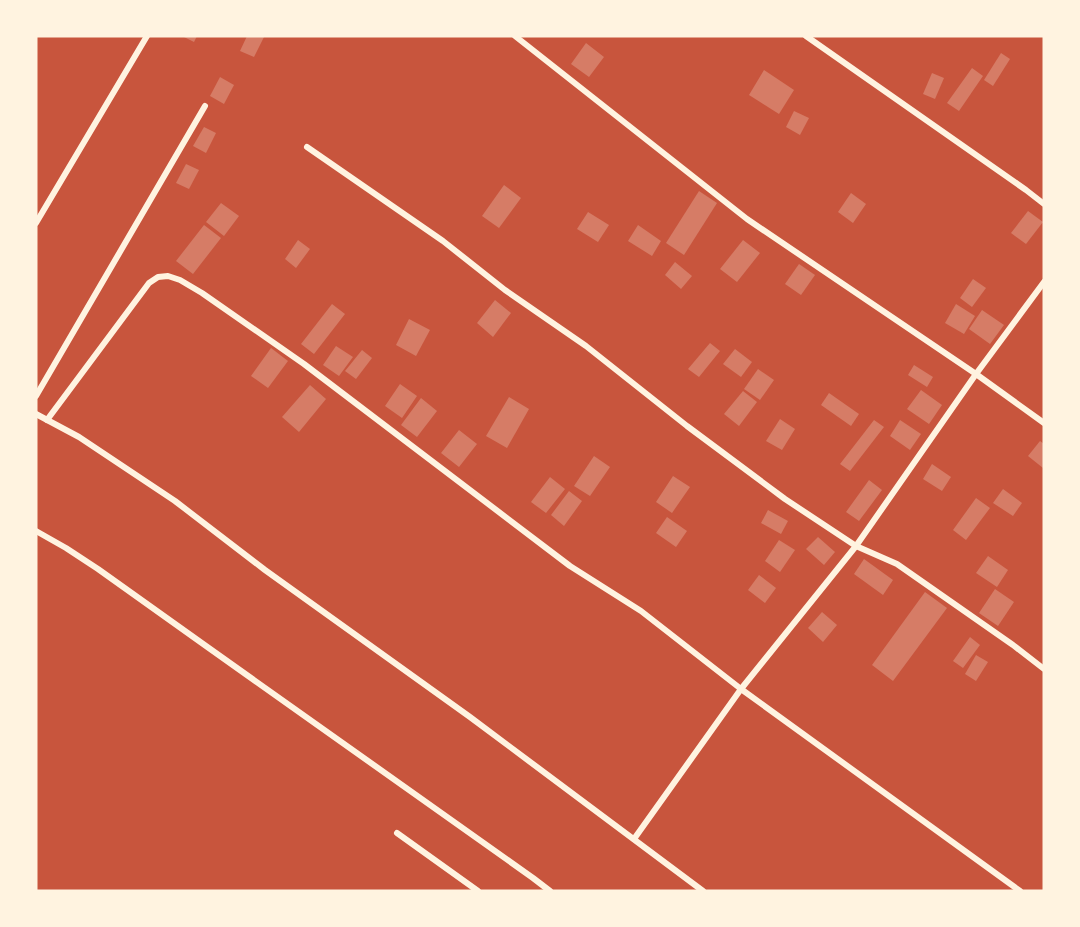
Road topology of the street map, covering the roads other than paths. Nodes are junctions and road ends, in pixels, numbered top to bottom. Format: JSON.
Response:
{"nodes":[{"id":1,"x":147,"y":36,"type":"edge"},
{"id":2,"x":515,"y":36,"type":"edge"},
{"id":3,"x":806,"y":36,"type":"edge"},
{"id":4,"x":205,"y":106,"type":"dead end"},
{"id":5,"x":307,"y":147,"type":"dead end"},
{"id":6,"x":1044,"y":204,"type":"edge"},
{"id":7,"x":36,"y":223,"type":"edge"},
{"id":8,"x":1044,"y":282,"type":"edge"},
{"id":9,"x":976,"y":374,"type":"junction"},
{"id":10,"x":36,"y":396,"type":"edge"},
{"id":11,"x":36,"y":414,"type":"edge"},
{"id":12,"x":47,"y":420,"type":"junction"},
{"id":13,"x":1044,"y":423,"type":"edge"},
{"id":14,"x":36,"y":531,"type":"edge"},
{"id":15,"x":856,"y":546,"type":"junction"},
{"id":16,"x":1044,"y":669,"type":"edge"},
{"id":17,"x":741,"y":689,"type":"junction"},
{"id":18,"x":398,"y":833,"type":"dead end"},
{"id":19,"x":634,"y":840,"type":"junction"},
{"id":20,"x":546,"y":890,"type":"edge"},
{"id":21,"x":478,"y":891,"type":"edge"},
{"id":22,"x":703,"y":891,"type":"edge"},
{"id":23,"x":1020,"y":891,"type":"edge"}],
"edges":[{"from":1,"to":7,"type":"street"},
{"from":2,"to":9,"type":"street"},
{"from":3,"to":6,"type":"street"},
{"from":4,"to":10,"type":"street"},
{"from":5,"to":15,"type":"street"},
{"from":8,"to":9,"type":"street"},
{"from":9,"to":13,"type":"street"},
{"from":9,"to":15,"type":"street"},
{"from":11,"to":12,"type":"street"},
{"from":12,"to":17,"type":"street"},
{"from":12,"to":19,"type":"street"},
{"from":14,"to":20,"type":"street"},
{"from":15,"to":16,"type":"street"},
{"from":15,"to":17,"type":"street"},
{"from":17,"to":19,"type":"street"},
{"from":17,"to":23,"type":"street"},
{"from":18,"to":21,"type":"street"},
{"from":19,"to":22,"type":"street"}]}
